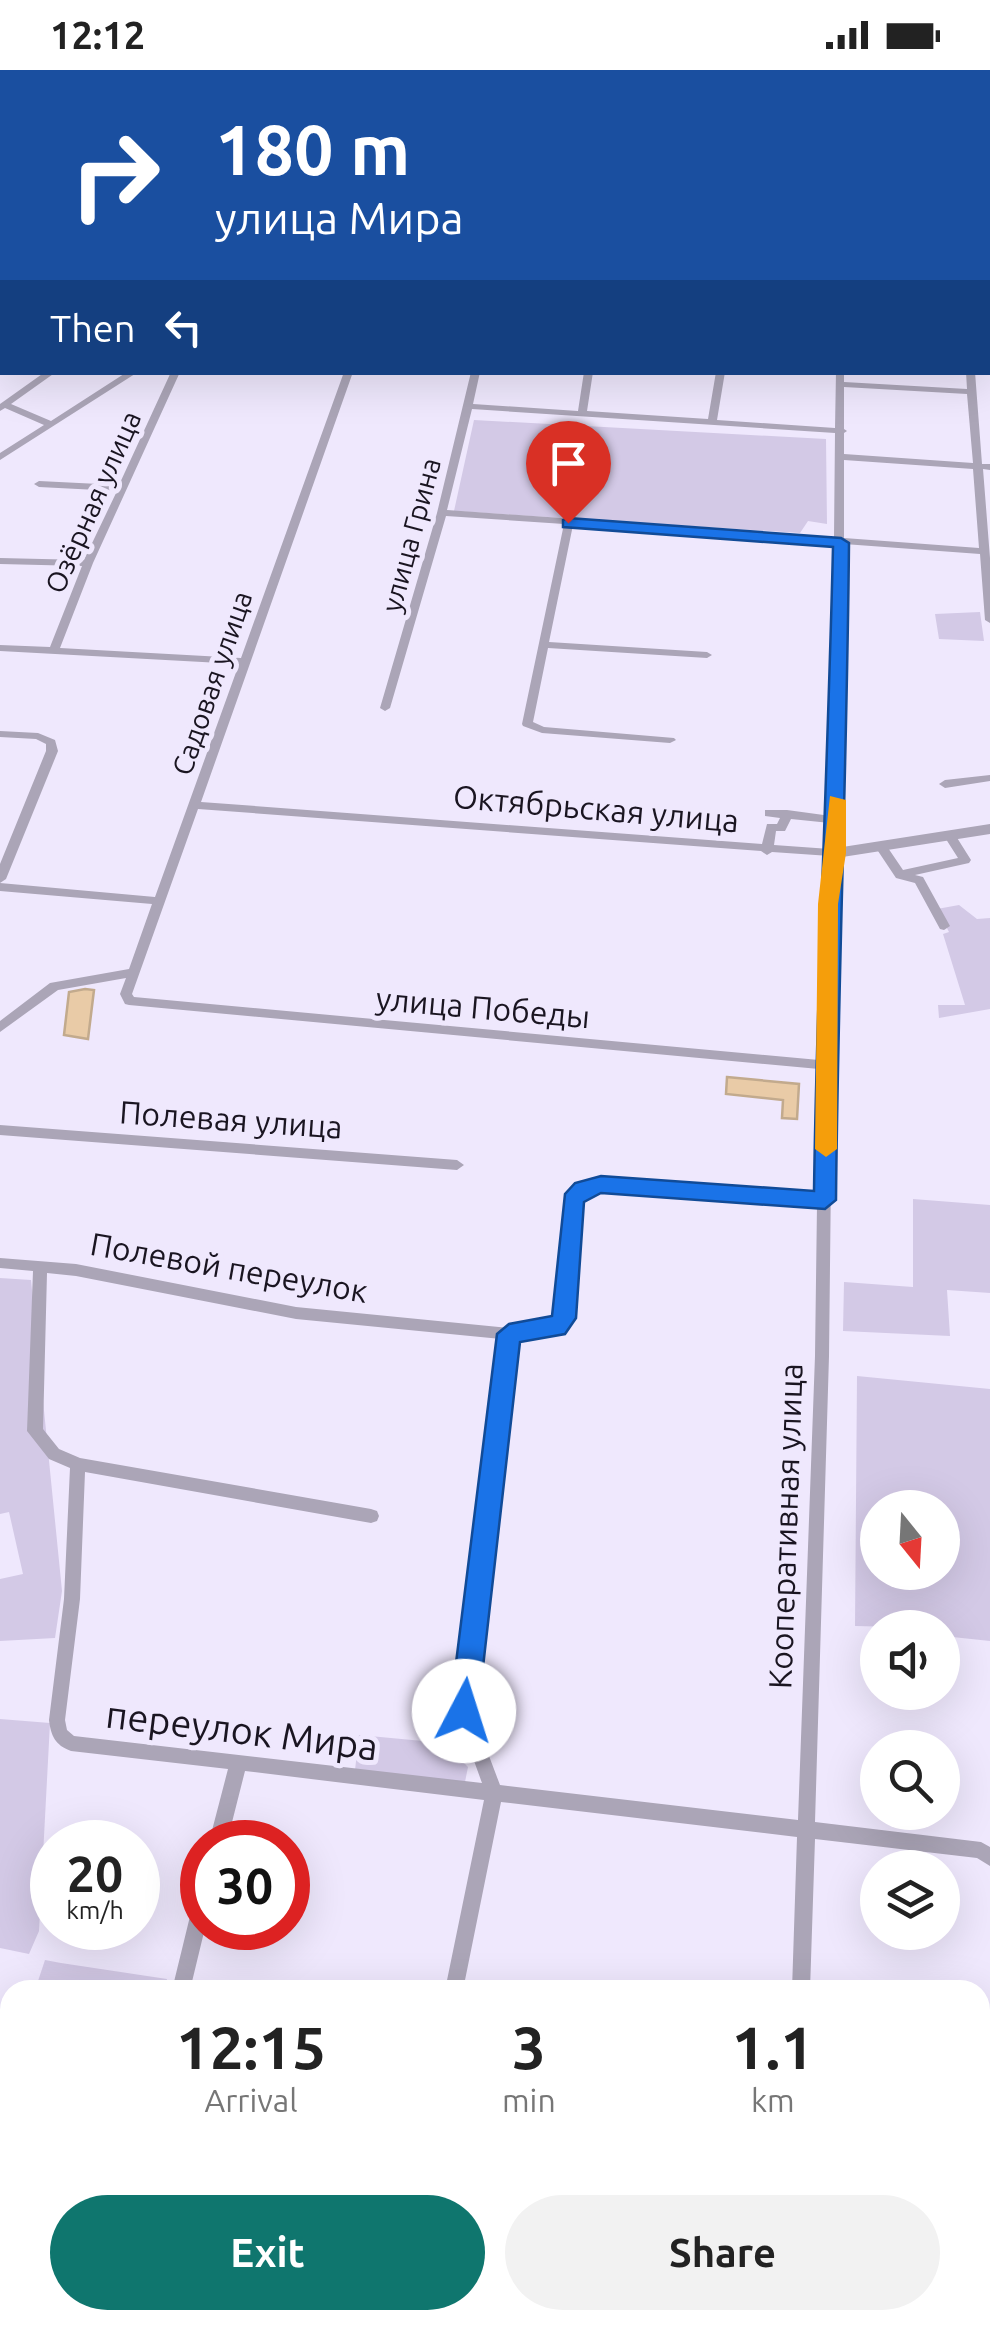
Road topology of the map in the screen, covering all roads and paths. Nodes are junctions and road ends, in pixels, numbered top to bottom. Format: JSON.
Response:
{"nodes":[{"id":1,"x":48,"y":375,"type":"edge"},
{"id":2,"x":129,"y":375,"type":"edge"},
{"id":3,"x":175,"y":375,"type":"edge"},
{"id":4,"x":348,"y":375,"type":"edge"},
{"id":5,"x":475,"y":375,"type":"edge"},
{"id":6,"x":588,"y":375,"type":"edge"},
{"id":7,"x":720,"y":375,"type":"edge"},
{"id":8,"x":970,"y":375,"type":"edge"},
{"id":9,"x":840,"y":378,"type":"edge"},
{"id":10,"x":972,"y":392,"type":"junction"},
{"id":11,"x":3,"y":406,"type":"edge"},
{"id":12,"x":468,"y":406,"type":"junction"},
{"id":13,"x":582,"y":414,"type":"junction"},
{"id":14,"x":712,"y":423,"type":"junction"},
{"id":15,"x":50,"y":424,"type":"junction"},
{"id":16,"x":842,"y":432,"type":"junction"},
{"id":17,"x":0,"y":457,"type":"edge"},
{"id":18,"x":842,"y":457,"type":"junction"},
{"id":19,"x":976,"y":467,"type":"junction"},
{"id":20,"x":990,"y":468,"type":"edge"},
{"id":21,"x":38,"y":484,"type":"dead end"},
{"id":22,"x":121,"y":488,"type":"junction"},
{"id":23,"x":442,"y":513,"type":"junction"},
{"id":24,"x":568,"y":523,"type":"junction"},
{"id":25,"x":841,"y":543,"type":"junction"},
{"id":26,"x":984,"y":551,"type":"junction"},
{"id":27,"x":0,"y":560,"type":"edge"},
{"id":28,"x":88,"y":564,"type":"junction"},
{"id":29,"x":990,"y":620,"type":"edge"},
{"id":30,"x":544,"y":645,"type":"junction"},
{"id":31,"x":0,"y":648,"type":"edge"},
{"id":32,"x":54,"y":651,"type":"junction"},
{"id":33,"x":706,"y":655,"type":"dead end"},
{"id":34,"x":246,"y":661,"type":"junction"},
{"id":35,"x":385,"y":708,"type":"dead end"},
{"id":36,"x":0,"y":734,"type":"edge"},
{"id":37,"x":670,"y":740,"type":"dead end"},
{"id":38,"x":990,"y":778,"type":"edge"},
{"id":39,"x":946,"y":784,"type":"dead end"},
{"id":40,"x":196,"y":805,"type":"junction"},
{"id":41,"x":769,"y":812,"type":"dead end"},
{"id":42,"x":787,"y":814,"type":"junction"},
{"id":43,"x":836,"y":820,"type":"junction"},
{"id":44,"x":990,"y":829,"type":"edge"},
{"id":45,"x":950,"y":836,"type":"junction"},
{"id":46,"x":882,"y":848,"type":"junction"},
{"id":47,"x":767,"y":851,"type":"junction"},
{"id":48,"x":836,"y":853,"type":"junction"},
{"id":49,"x":900,"y":875,"type":"junction"},
{"id":50,"x":0,"y":878,"type":"edge"},
{"id":51,"x":0,"y":887,"type":"edge"},
{"id":52,"x":160,"y":901,"type":"junction"},
{"id":53,"x":944,"y":926,"type":"dead end"},
{"id":54,"x":134,"y":972,"type":"junction"},
{"id":55,"x":135,"y":1005,"type":"joint"},
{"id":56,"x":0,"y":1028,"type":"edge"},
{"id":57,"x":827,"y":1065,"type":"junction"},
{"id":58,"x":0,"y":1130,"type":"edge"},
{"id":59,"x":457,"y":1165,"type":"dead end"},
{"id":60,"x":825,"y":1200,"type":"junction"},
{"id":61,"x":0,"y":1262,"type":"edge"},
{"id":62,"x":40,"y":1265,"type":"junction"},
{"id":63,"x":509,"y":1334,"type":"junction"},
{"id":64,"x":78,"y":1464,"type":"junction"},
{"id":65,"x":371,"y":1516,"type":"dead end"},
{"id":66,"x":238,"y":1764,"type":"junction"},
{"id":67,"x":494,"y":1794,"type":"junction"},
{"id":68,"x":224,"y":1820,"type":"edge"},
{"id":69,"x":805,"y":1832,"type":"junction"},
{"id":70,"x":990,"y":1858,"type":"edge"},
{"id":71,"x":190,"y":1950,"type":"edge"},
{"id":72,"x":183,"y":1980,"type":"edge"},
{"id":73,"x":456,"y":1980,"type":"edge"},
{"id":74,"x":801,"y":1980,"type":"edge"}],
"edges":[{"from":1,"to":11,"type":"street"},
{"from":2,"to":15,"type":"street"},
{"from":3,"to":22,"type":"street","name":"Озёрная улица"},
{"from":4,"to":34,"type":"street","name":"Садовая улица"},
{"from":5,"to":12,"type":"street","name":"улица Грина"},
{"from":6,"to":13,"type":"street"},
{"from":7,"to":14,"type":"street"},
{"from":8,"to":10,"type":"street"},
{"from":9,"to":10,"type":"street"},
{"from":9,"to":16,"type":"street"},
{"from":10,"to":19,"type":"street"},
{"from":11,"to":15,"type":"street"},
{"from":12,"to":13,"type":"street"},
{"from":12,"to":23,"type":"street","name":"улица Грина"},
{"from":13,"to":14,"type":"street"},
{"from":14,"to":16,"type":"street"},
{"from":15,"to":17,"type":"street"},
{"from":16,"to":18,"type":"street"},
{"from":18,"to":19,"type":"street"},
{"from":18,"to":25,"type":"street"},
{"from":19,"to":20,"type":"street"},
{"from":19,"to":26,"type":"street"},
{"from":21,"to":22,"type":"street"},
{"from":22,"to":28,"type":"street","name":"Озёрная улица"},
{"from":23,"to":24,"type":"street"},
{"from":23,"to":35,"type":"street","name":"улица Грина"},
{"from":24,"to":25,"type":"street"},
{"from":24,"to":30,"type":"street"},
{"from":25,"to":26,"type":"street"},
{"from":25,"to":43,"type":"street"},
{"from":26,"to":29,"type":"street"},
{"from":27,"to":28,"type":"street"},
{"from":28,"to":32,"type":"street","name":"Озёрная улица"},
{"from":30,"to":33,"type":"street"},
{"from":30,"to":37,"type":"street"},
{"from":31,"to":32,"type":"street"},
{"from":32,"to":34,"type":"street"},
{"from":34,"to":40,"type":"street","name":"Садовая улица"},
{"from":36,"to":50,"type":"street"},
{"from":38,"to":39,"type":"street"},
{"from":40,"to":47,"type":"street","name":"Октябрьская улица"},
{"from":40,"to":52,"type":"street","name":"Садовая улица"},
{"from":41,"to":42,"type":"street"},
{"from":42,"to":43,"type":"street"},
{"from":42,"to":47,"type":"street"},
{"from":43,"to":48,"type":"street"},
{"from":44,"to":45,"type":"street","name":"Октябрьская улица"},
{"from":45,"to":46,"type":"street","name":"Октябрьская улица"},
{"from":45,"to":49,"type":"street"},
{"from":46,"to":48,"type":"street","name":"Октябрьская улица"},
{"from":46,"to":49,"type":"street"},
{"from":47,"to":48,"type":"street","name":"Октябрьская улица"},
{"from":48,"to":57,"type":"street","name":"Кооперативная улица"},
{"from":49,"to":53,"type":"street"},
{"from":51,"to":52,"type":"street"},
{"from":52,"to":54,"type":"street","name":"Садовая улица"},
{"from":54,"to":55,"type":"street","name":"Садовая улица"},
{"from":54,"to":56,"type":"street"},
{"from":55,"to":57,"type":"street","name":"улица Победы"},
{"from":57,"to":60,"type":"street","name":"Кооперативная улица"},
{"from":58,"to":59,"type":"street","name":"Полевая улица"},
{"from":60,"to":63,"type":"street","name":"Полевой переулок"},
{"from":60,"to":69,"type":"street","name":"Кооперативная улица"},
{"from":61,"to":62,"type":"street","name":"Полевой переулок"},
{"from":62,"to":63,"type":"street","name":"Полевой переулок"},
{"from":62,"to":64,"type":"street"},
{"from":63,"to":67,"type":"street"},
{"from":64,"to":65,"type":"street"},
{"from":64,"to":66,"type":"street","name":"переулок Мира"},
{"from":66,"to":67,"type":"street","name":"переулок Мира"},
{"from":66,"to":68,"type":"street"},
{"from":67,"to":69,"type":"street","name":"переулок Мира"},
{"from":67,"to":73,"type":"street"},
{"from":69,"to":70,"type":"street","name":"переулок Мира"},
{"from":69,"to":74,"type":"street","name":"Кооперативная улица"},
{"from":71,"to":72,"type":"street"}]}
